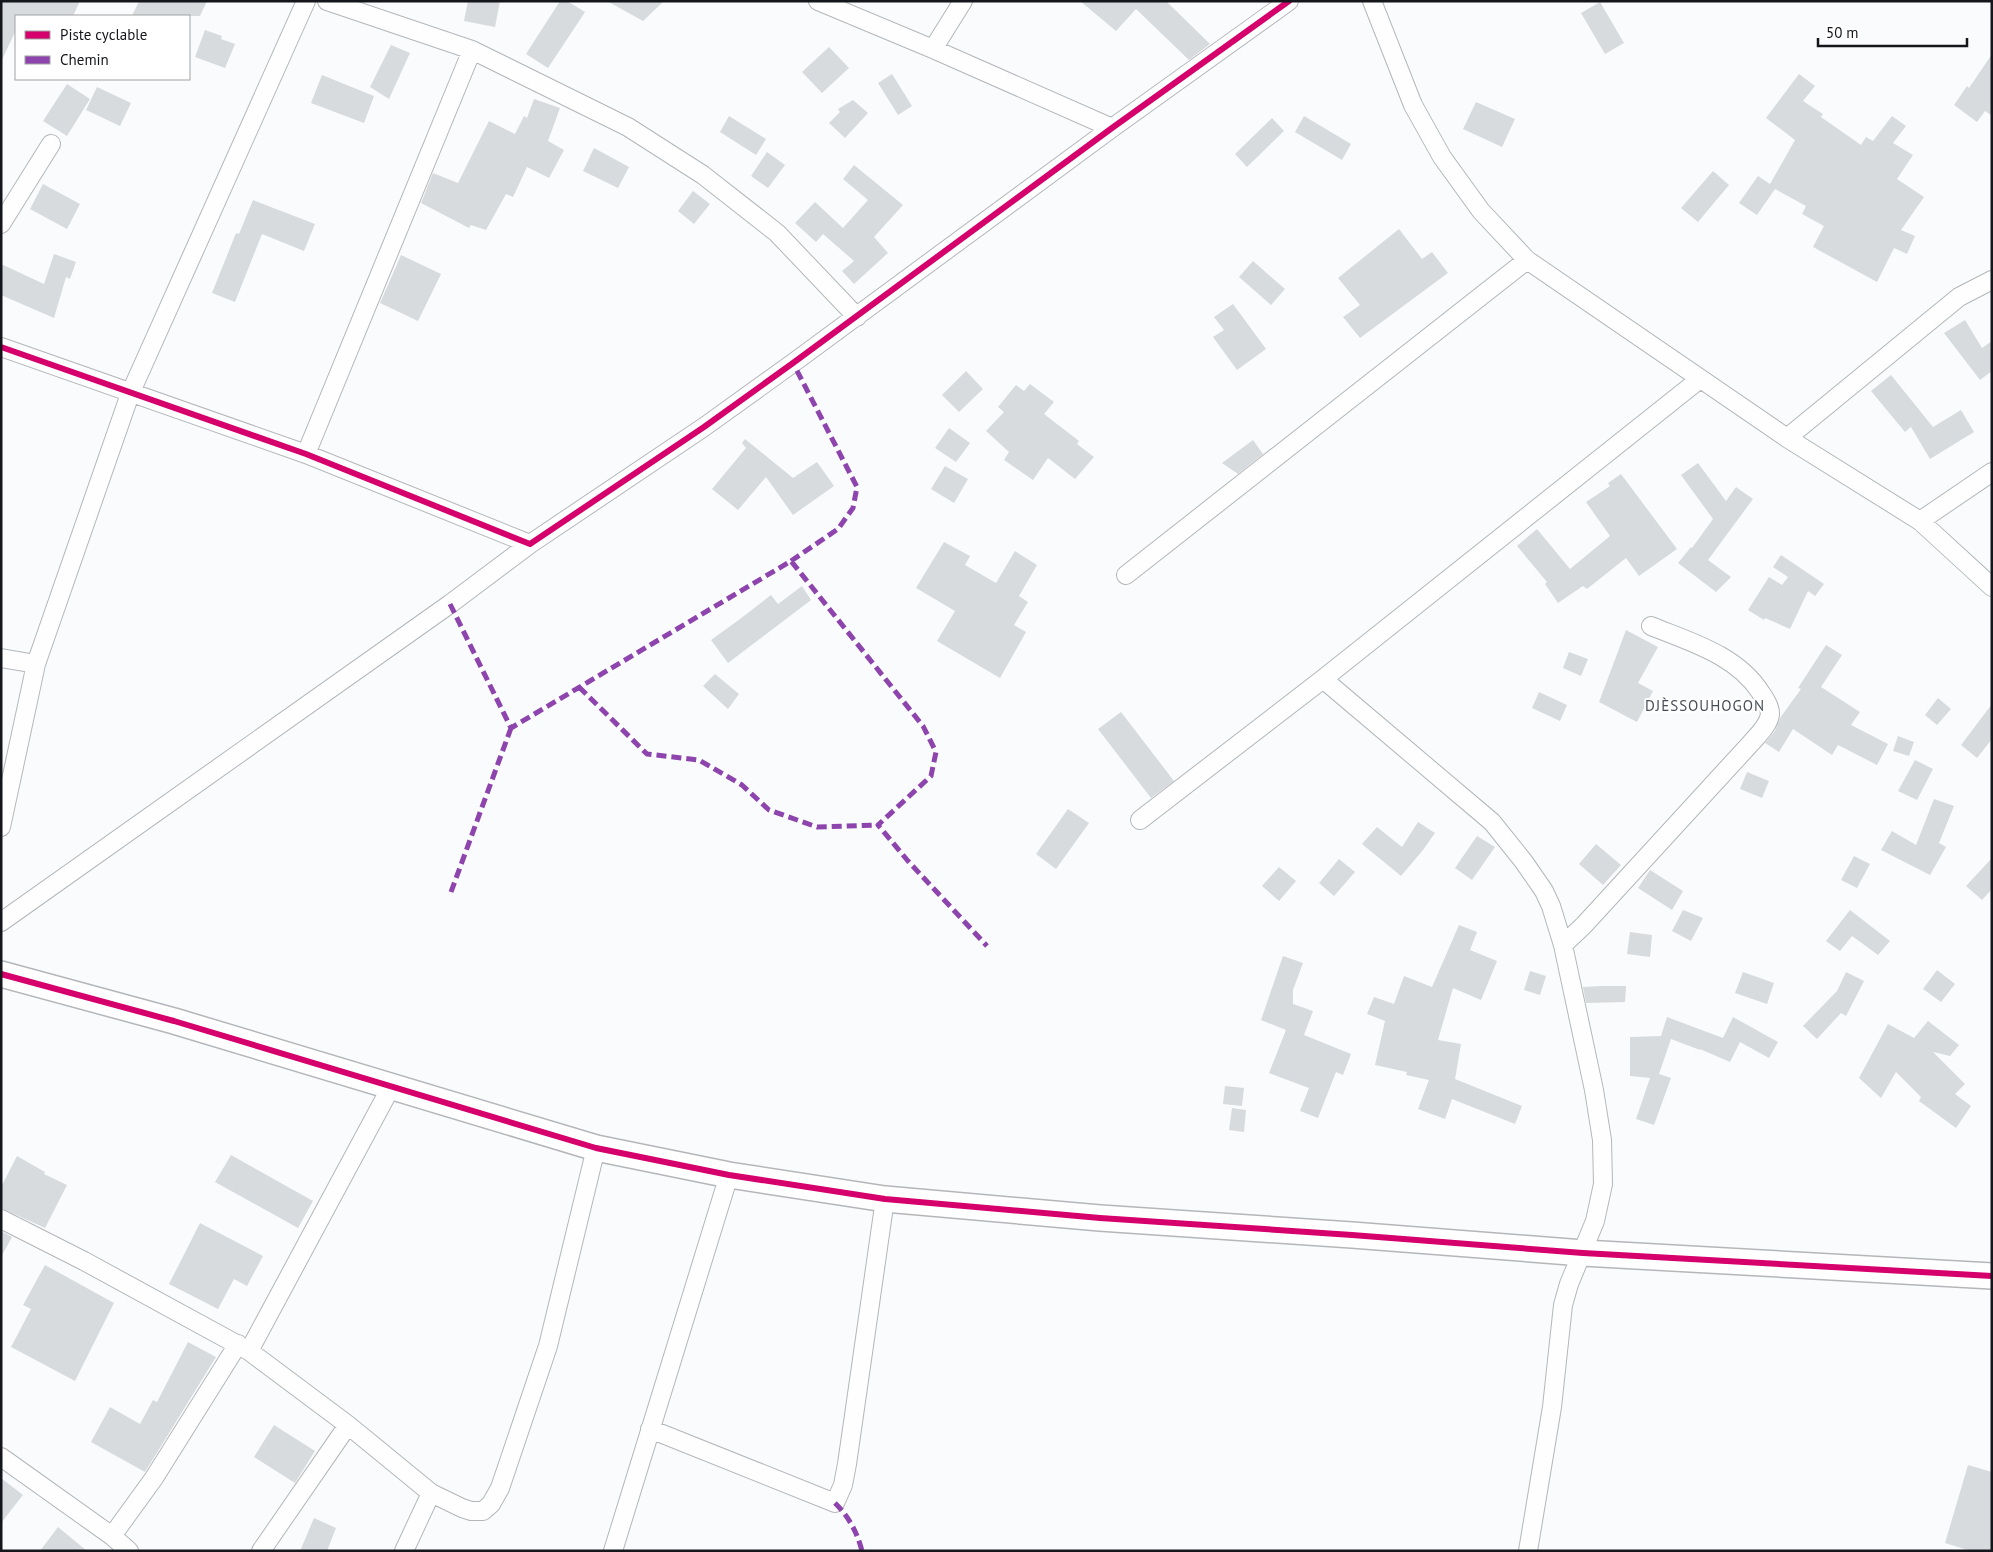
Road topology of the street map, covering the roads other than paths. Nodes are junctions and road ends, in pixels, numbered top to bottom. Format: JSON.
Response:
{"nodes":[{"id":1,"x":306,"y":1,"type":"edge"},
{"id":2,"x":327,"y":1,"type":"edge"},
{"id":3,"x":818,"y":1,"type":"edge"},
{"id":4,"x":963,"y":1,"type":"edge"},
{"id":5,"x":1289,"y":1,"type":"edge"},
{"id":6,"x":1372,"y":1,"type":"edge"},
{"id":7,"x":933,"y":49,"type":"junction"},
{"id":8,"x":472,"y":50,"type":"junction"},
{"id":9,"x":1112,"y":128,"type":"junction"},
{"id":10,"x":51,"y":144,"type":"dead end"},
{"id":11,"x":1,"y":224,"type":"edge"},
{"id":12,"x":1527,"y":260,"type":"junction"},
{"id":13,"x":1992,"y":280,"type":"edge"},
{"id":14,"x":857,"y":317,"type":"junction"},
{"id":15,"x":1,"y":347,"type":"edge"},
{"id":16,"x":1700,"y":379,"type":"junction"},
{"id":17,"x":130,"y":394,"type":"junction"},
{"id":18,"x":1787,"y":438,"type":"junction"},
{"id":19,"x":306,"y":454,"type":"junction"},
{"id":20,"x":1992,"y":472,"type":"edge"},
{"id":21,"x":1920,"y":521,"type":"junction"},
{"id":22,"x":530,"y":544,"type":"junction"},
{"id":23,"x":1126,"y":575,"type":"dead end"},
{"id":24,"x":1992,"y":587,"type":"edge"},
{"id":25,"x":1651,"y":626,"type":"dead end"},
{"id":26,"x":1,"y":658,"type":"edge"},
{"id":27,"x":36,"y":664,"type":"junction"},
{"id":28,"x":1323,"y":679,"type":"junction"},
{"id":29,"x":1140,"y":820,"type":"dead end"},
{"id":30,"x":1,"y":827,"type":"edge"},
{"id":31,"x":1,"y":922,"type":"edge"},
{"id":32,"x":1562,"y":945,"type":"junction"},
{"id":33,"x":1,"y":974,"type":"edge"},
{"id":34,"x":391,"y":1087,"type":"junction"},
{"id":35,"x":596,"y":1148,"type":"junction"},
{"id":36,"x":729,"y":1175,"type":"junction"},
{"id":37,"x":885,"y":1199,"type":"junction"},
{"id":38,"x":1,"y":1219,"type":"edge"},
{"id":39,"x":1583,"y":1254,"type":"junction"},
{"id":40,"x":1992,"y":1276,"type":"edge"},
{"id":41,"x":244,"y":1348,"type":"junction"},
{"id":42,"x":348,"y":1425,"type":"junction"},
{"id":43,"x":650,"y":1429,"type":"junction"},
{"id":44,"x":1,"y":1457,"type":"edge"},
{"id":45,"x":430,"y":1493,"type":"junction"},
{"id":46,"x":112,"y":1536,"type":"junction"},
{"id":47,"x":129,"y":1551,"type":"edge"},
{"id":48,"x":260,"y":1551,"type":"edge"},
{"id":49,"x":404,"y":1551,"type":"edge"},
{"id":50,"x":613,"y":1551,"type":"edge"},
{"id":51,"x":1528,"y":1551,"type":"edge"}],
"edges":[{"from":1,"to":17,"type":"street"},
{"from":2,"to":8,"type":"street"},
{"from":3,"to":7,"type":"street"},
{"from":4,"to":7,"type":"street"},
{"from":5,"to":9,"type":"street"},
{"from":6,"to":12,"type":"street"},
{"from":7,"to":9,"type":"street"},
{"from":8,"to":14,"type":"street"},
{"from":8,"to":19,"type":"street"},
{"from":9,"to":14,"type":"street"},
{"from":10,"to":11,"type":"street"},
{"from":12,"to":16,"type":"street"},
{"from":12,"to":23,"type":"street"},
{"from":13,"to":18,"type":"street"},
{"from":14,"to":22,"type":"street"},
{"from":15,"to":17,"type":"street"},
{"from":16,"to":18,"type":"street"},
{"from":16,"to":28,"type":"street"},
{"from":17,"to":19,"type":"street"},
{"from":17,"to":27,"type":"street"},
{"from":18,"to":21,"type":"street"},
{"from":19,"to":22,"type":"street"},
{"from":20,"to":21,"type":"street"},
{"from":21,"to":24,"type":"street"},
{"from":22,"to":31,"type":"street"},
{"from":25,"to":32,"type":"street"},
{"from":26,"to":27,"type":"street"},
{"from":27,"to":30,"type":"street"},
{"from":28,"to":29,"type":"street"},
{"from":28,"to":32,"type":"street"},
{"from":32,"to":39,"type":"street"},
{"from":33,"to":34,"type":"street"},
{"from":34,"to":35,"type":"street"},
{"from":34,"to":41,"type":"street"},
{"from":35,"to":36,"type":"street"},
{"from":35,"to":45,"type":"street"},
{"from":36,"to":37,"type":"street"},
{"from":36,"to":43,"type":"street"},
{"from":37,"to":39,"type":"street"},
{"from":37,"to":43,"type":"street"},
{"from":38,"to":41,"type":"street"},
{"from":39,"to":40,"type":"street"},
{"from":39,"to":51,"type":"street"},
{"from":41,"to":42,"type":"street"},
{"from":41,"to":46,"type":"street"},
{"from":42,"to":45,"type":"street"},
{"from":42,"to":48,"type":"street"},
{"from":43,"to":50,"type":"street"},
{"from":44,"to":46,"type":"street"},
{"from":45,"to":49,"type":"street"},
{"from":46,"to":47,"type":"street"}]}
